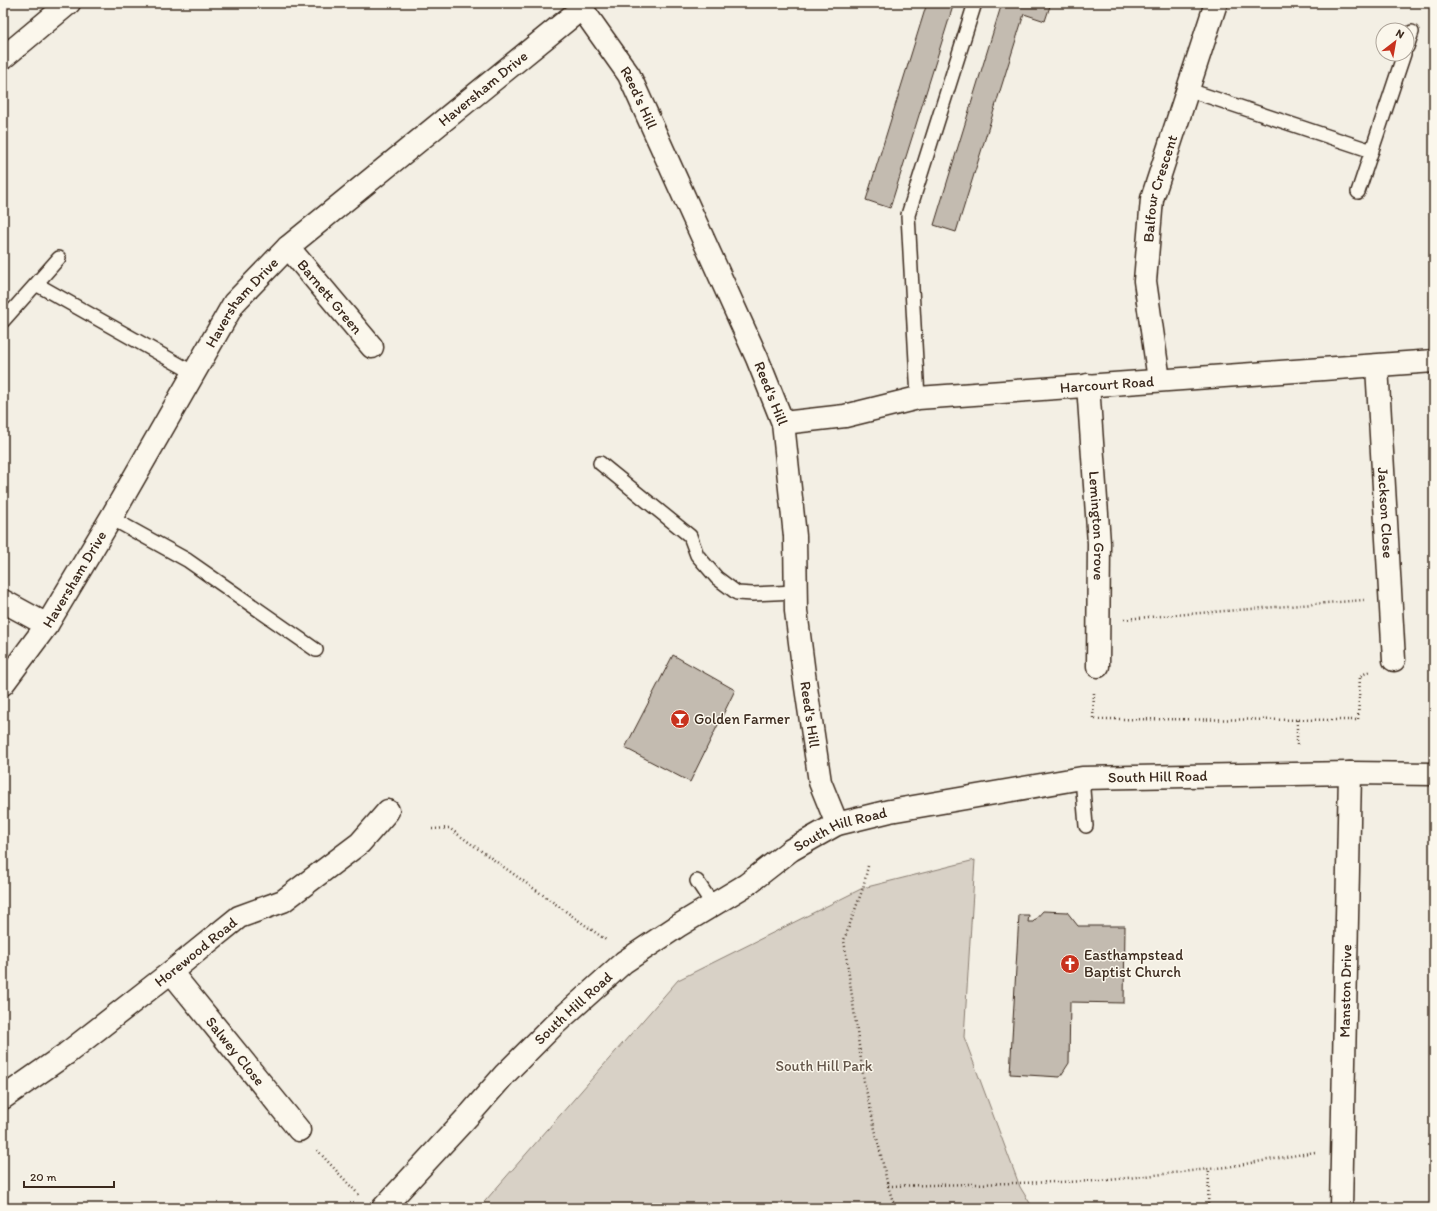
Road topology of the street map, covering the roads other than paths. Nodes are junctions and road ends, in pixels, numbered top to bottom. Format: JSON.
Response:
{"nodes":[{"id":1,"x":70,"y":3,"type":"edge"},
{"id":2,"x":975,"y":3,"type":"edge"},
{"id":3,"x":1216,"y":3,"type":"edge"},
{"id":4,"x":580,"y":6,"type":"edge"},
{"id":5,"x":3,"y":58,"type":"edge"},
{"id":6,"x":1401,"y":62,"type":"edge"},
{"id":7,"x":1189,"y":90,"type":"junction"},
{"id":8,"x":1372,"y":150,"type":"junction"},
{"id":9,"x":1358,"y":192,"type":"dead end"},
{"id":10,"x":288,"y":247,"type":"junction"},
{"id":11,"x":60,"y":258,"type":"dead end"},
{"id":12,"x":36,"y":284,"type":"junction"},
{"id":13,"x":3,"y":321,"type":"edge"},
{"id":14,"x":372,"y":347,"type":"dead end"},
{"id":15,"x":1434,"y":361,"type":"edge"},
{"id":16,"x":1377,"y":366,"type":"junction"},
{"id":17,"x":194,"y":373,"type":"junction"},
{"id":18,"x":1159,"y":380,"type":"junction"},
{"id":19,"x":1088,"y":385,"type":"junction"},
{"id":20,"x":918,"y":398,"type":"junction"},
{"id":21,"x":783,"y":423,"type":"junction"},
{"id":22,"x":600,"y":463,"type":"dead end"},
{"id":23,"x":110,"y":518,"type":"junction"},
{"id":24,"x":796,"y":592,"type":"junction"},
{"id":25,"x":3,"y":601,"type":"edge"},
{"id":26,"x":47,"y":625,"type":"junction"},
{"id":27,"x":316,"y":650,"type":"dead end"},
{"id":28,"x":1394,"y":660,"type":"road end"},
{"id":29,"x":1098,"y":666,"type":"road end"},
{"id":30,"x":3,"y":684,"type":"edge"},
{"id":31,"x":1350,"y":773,"type":"junction"},
{"id":32,"x":1434,"y":774,"type":"edge"},
{"id":33,"x":1082,"y":778,"type":"junction"},
{"id":34,"x":388,"y":811,"type":"dead end"},
{"id":35,"x":836,"y":824,"type":"junction"},
{"id":36,"x":1086,"y":826,"type":"dead end"},
{"id":37,"x":697,"y":882,"type":"dead end"},
{"id":38,"x":713,"y":905,"type":"junction"},
{"id":39,"x":171,"y":972,"type":"junction"},
{"id":40,"x":3,"y":1098,"type":"edge"},
{"id":41,"x":299,"y":1130,"type":"road end"},
{"id":42,"x":383,"y":1208,"type":"edge"},
{"id":43,"x":1341,"y":1208,"type":"edge"}],
"edges":[{"from":1,"to":5,"type":"street"},
{"from":2,"to":20,"type":"lane"},
{"from":3,"to":7,"type":"street","name":"Balfour Crescent"},
{"from":4,"to":10,"type":"street","name":"Haversham Drive"},
{"from":4,"to":21,"type":"street","name":"Reed's Hill"},
{"from":6,"to":8,"type":"lane"},
{"from":7,"to":8,"type":"lane"},
{"from":7,"to":18,"type":"street","name":"Balfour Crescent"},
{"from":8,"to":9,"type":"lane"},
{"from":10,"to":14,"type":"street","name":"Barnett Green"},
{"from":10,"to":17,"type":"street","name":"Haversham Drive"},
{"from":11,"to":12,"type":"lane"},
{"from":12,"to":13,"type":"lane"},
{"from":12,"to":17,"type":"lane"},
{"from":15,"to":16,"type":"street","name":"Harcourt Road"},
{"from":16,"to":18,"type":"street","name":"Harcourt Road"},
{"from":16,"to":28,"type":"street","name":"Jackson Close"},
{"from":17,"to":23,"type":"street","name":"Haversham Drive"},
{"from":18,"to":19,"type":"street","name":"Harcourt Road"},
{"from":19,"to":20,"type":"street","name":"Harcourt Road"},
{"from":19,"to":29,"type":"street","name":"Lemington Grove"},
{"from":20,"to":21,"type":"street","name":"Harcourt Road"},
{"from":21,"to":24,"type":"street","name":"Reed's Hill"},
{"from":22,"to":24,"type":"lane"},
{"from":23,"to":26,"type":"street","name":"Haversham Drive"},
{"from":23,"to":27,"type":"lane"},
{"from":24,"to":35,"type":"street","name":"Reed's Hill"},
{"from":25,"to":26,"type":"street"},
{"from":26,"to":30,"type":"street","name":"Haversham Drive"},
{"from":31,"to":32,"type":"street","name":"South Hill Road"},
{"from":31,"to":33,"type":"street","name":"South Hill Road"},
{"from":31,"to":43,"type":"street","name":"Manston Drive"},
{"from":33,"to":35,"type":"street","name":"South Hill Road"},
{"from":33,"to":36,"type":"lane"},
{"from":34,"to":39,"type":"street","name":"Horewood Road"},
{"from":35,"to":38,"type":"street","name":"South Hill Road"},
{"from":37,"to":38,"type":"lane"},
{"from":38,"to":42,"type":"street","name":"South Hill Road"},
{"from":39,"to":40,"type":"street","name":"Horewood Road"},
{"from":39,"to":41,"type":"street","name":"Salwey Close"}]}
